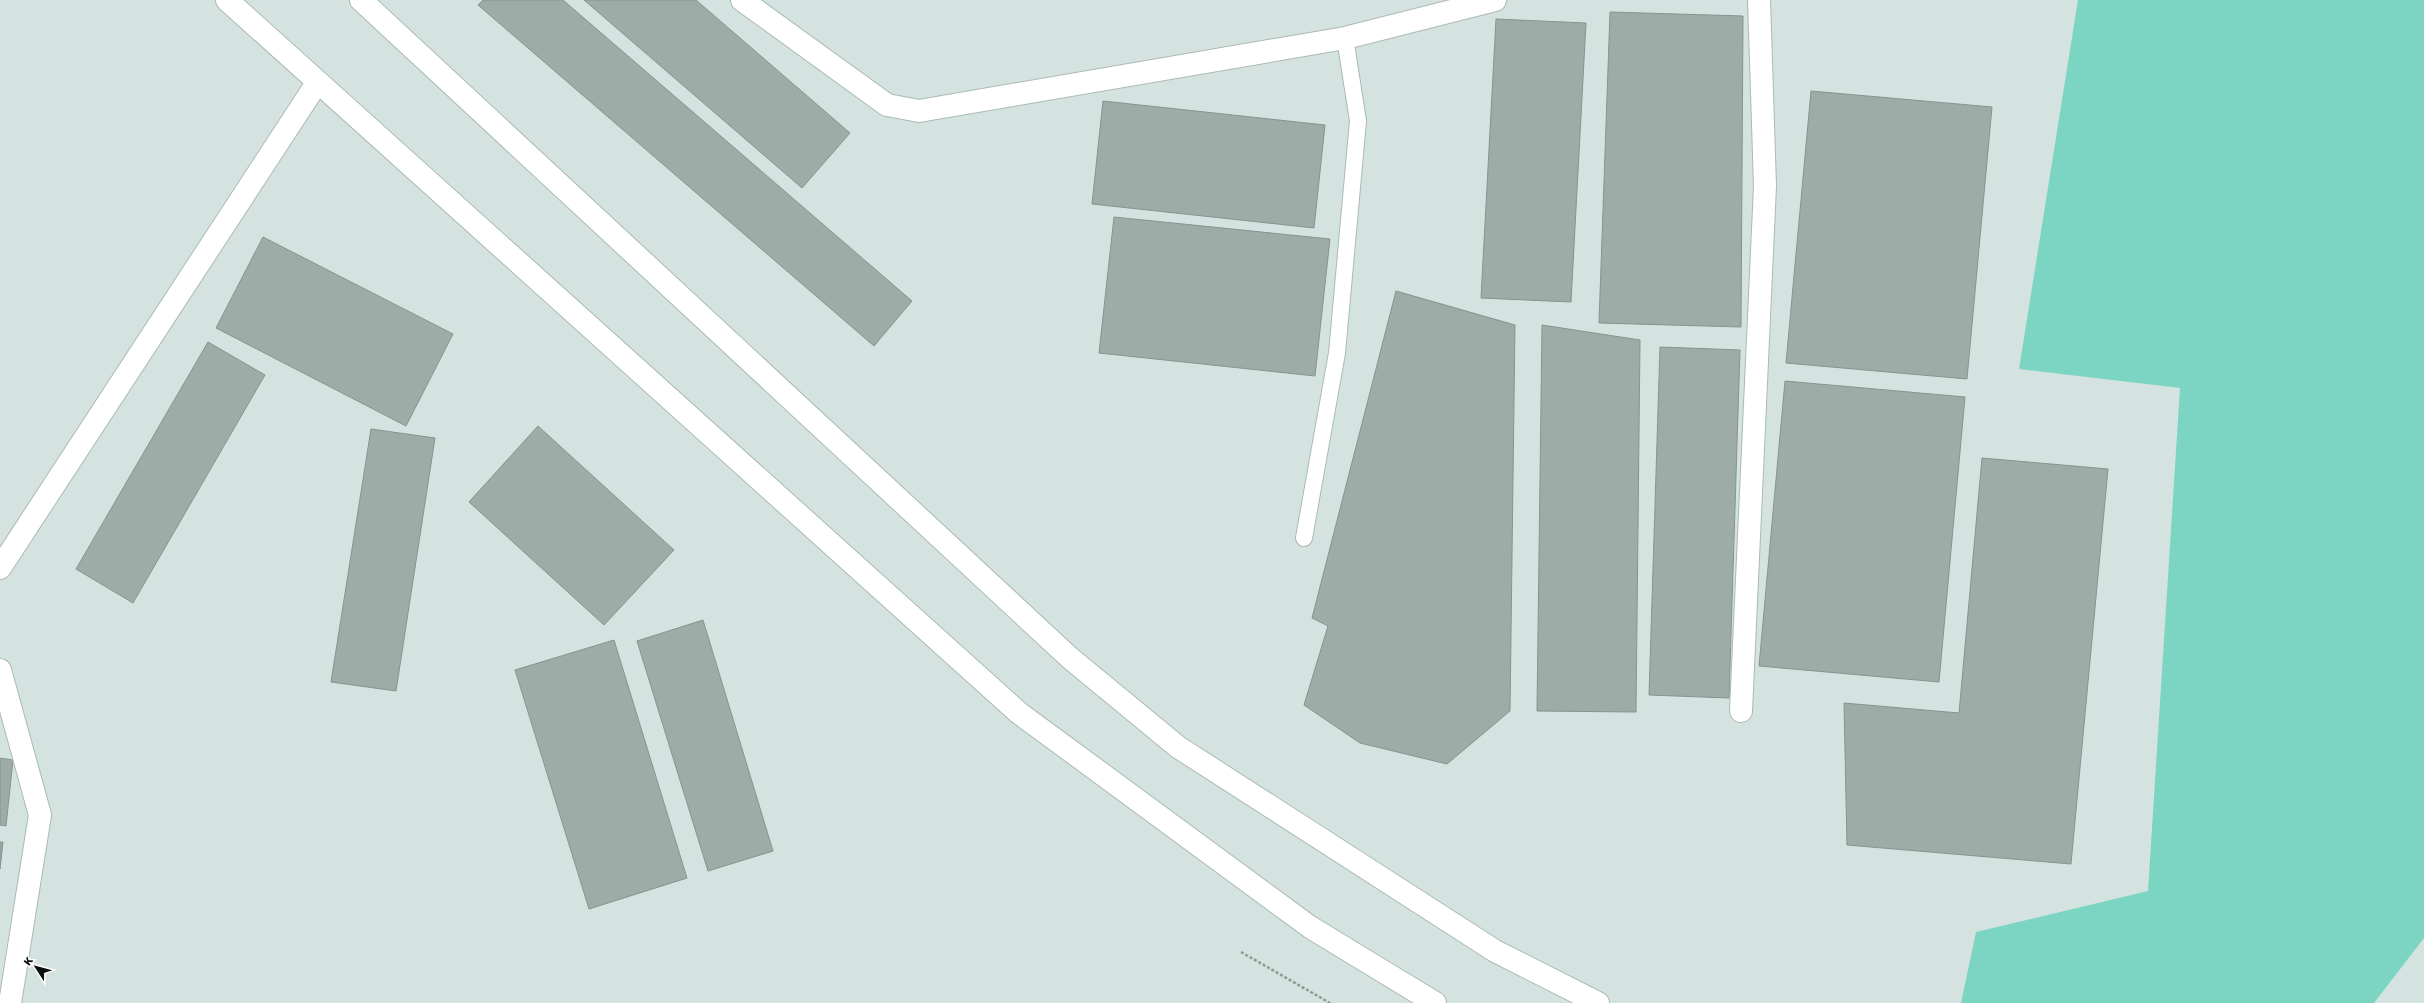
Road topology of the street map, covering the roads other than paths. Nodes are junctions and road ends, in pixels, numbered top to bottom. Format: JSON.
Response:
{"nodes":[{"id":1,"x":227,"y":0,"type":"edge"},
{"id":2,"x":742,"y":0,"type":"edge"},
{"id":3,"x":1495,"y":0,"type":"edge"},
{"id":4,"x":1759,"y":0,"type":"edge"},
{"id":5,"x":364,"y":1,"type":"edge"},
{"id":6,"x":1345,"y":38,"type":"junction"},
{"id":7,"x":317,"y":83,"type":"junction"},
{"id":8,"x":1304,"y":538,"type":"dead end"},
{"id":9,"x":0,"y":568,"type":"edge"},
{"id":10,"x":0,"y":670,"type":"edge"},
{"id":11,"x":1741,"y":711,"type":"dead end"},
{"id":12,"x":10,"y":1003,"type":"edge"},
{"id":13,"x":1435,"y":1003,"type":"edge"},
{"id":14,"x":1598,"y":1003,"type":"edge"}],
"edges":[{"from":1,"to":7,"type":"main road"},
{"from":2,"to":6,"type":"main road"},
{"from":3,"to":6,"type":"main road"},
{"from":4,"to":11,"type":"main road"},
{"from":5,"to":14,"type":"main road"},
{"from":6,"to":8,"type":"lane"},
{"from":7,"to":9,"type":"main road"},
{"from":7,"to":13,"type":"main road"},
{"from":10,"to":12,"type":"main road"}]}
